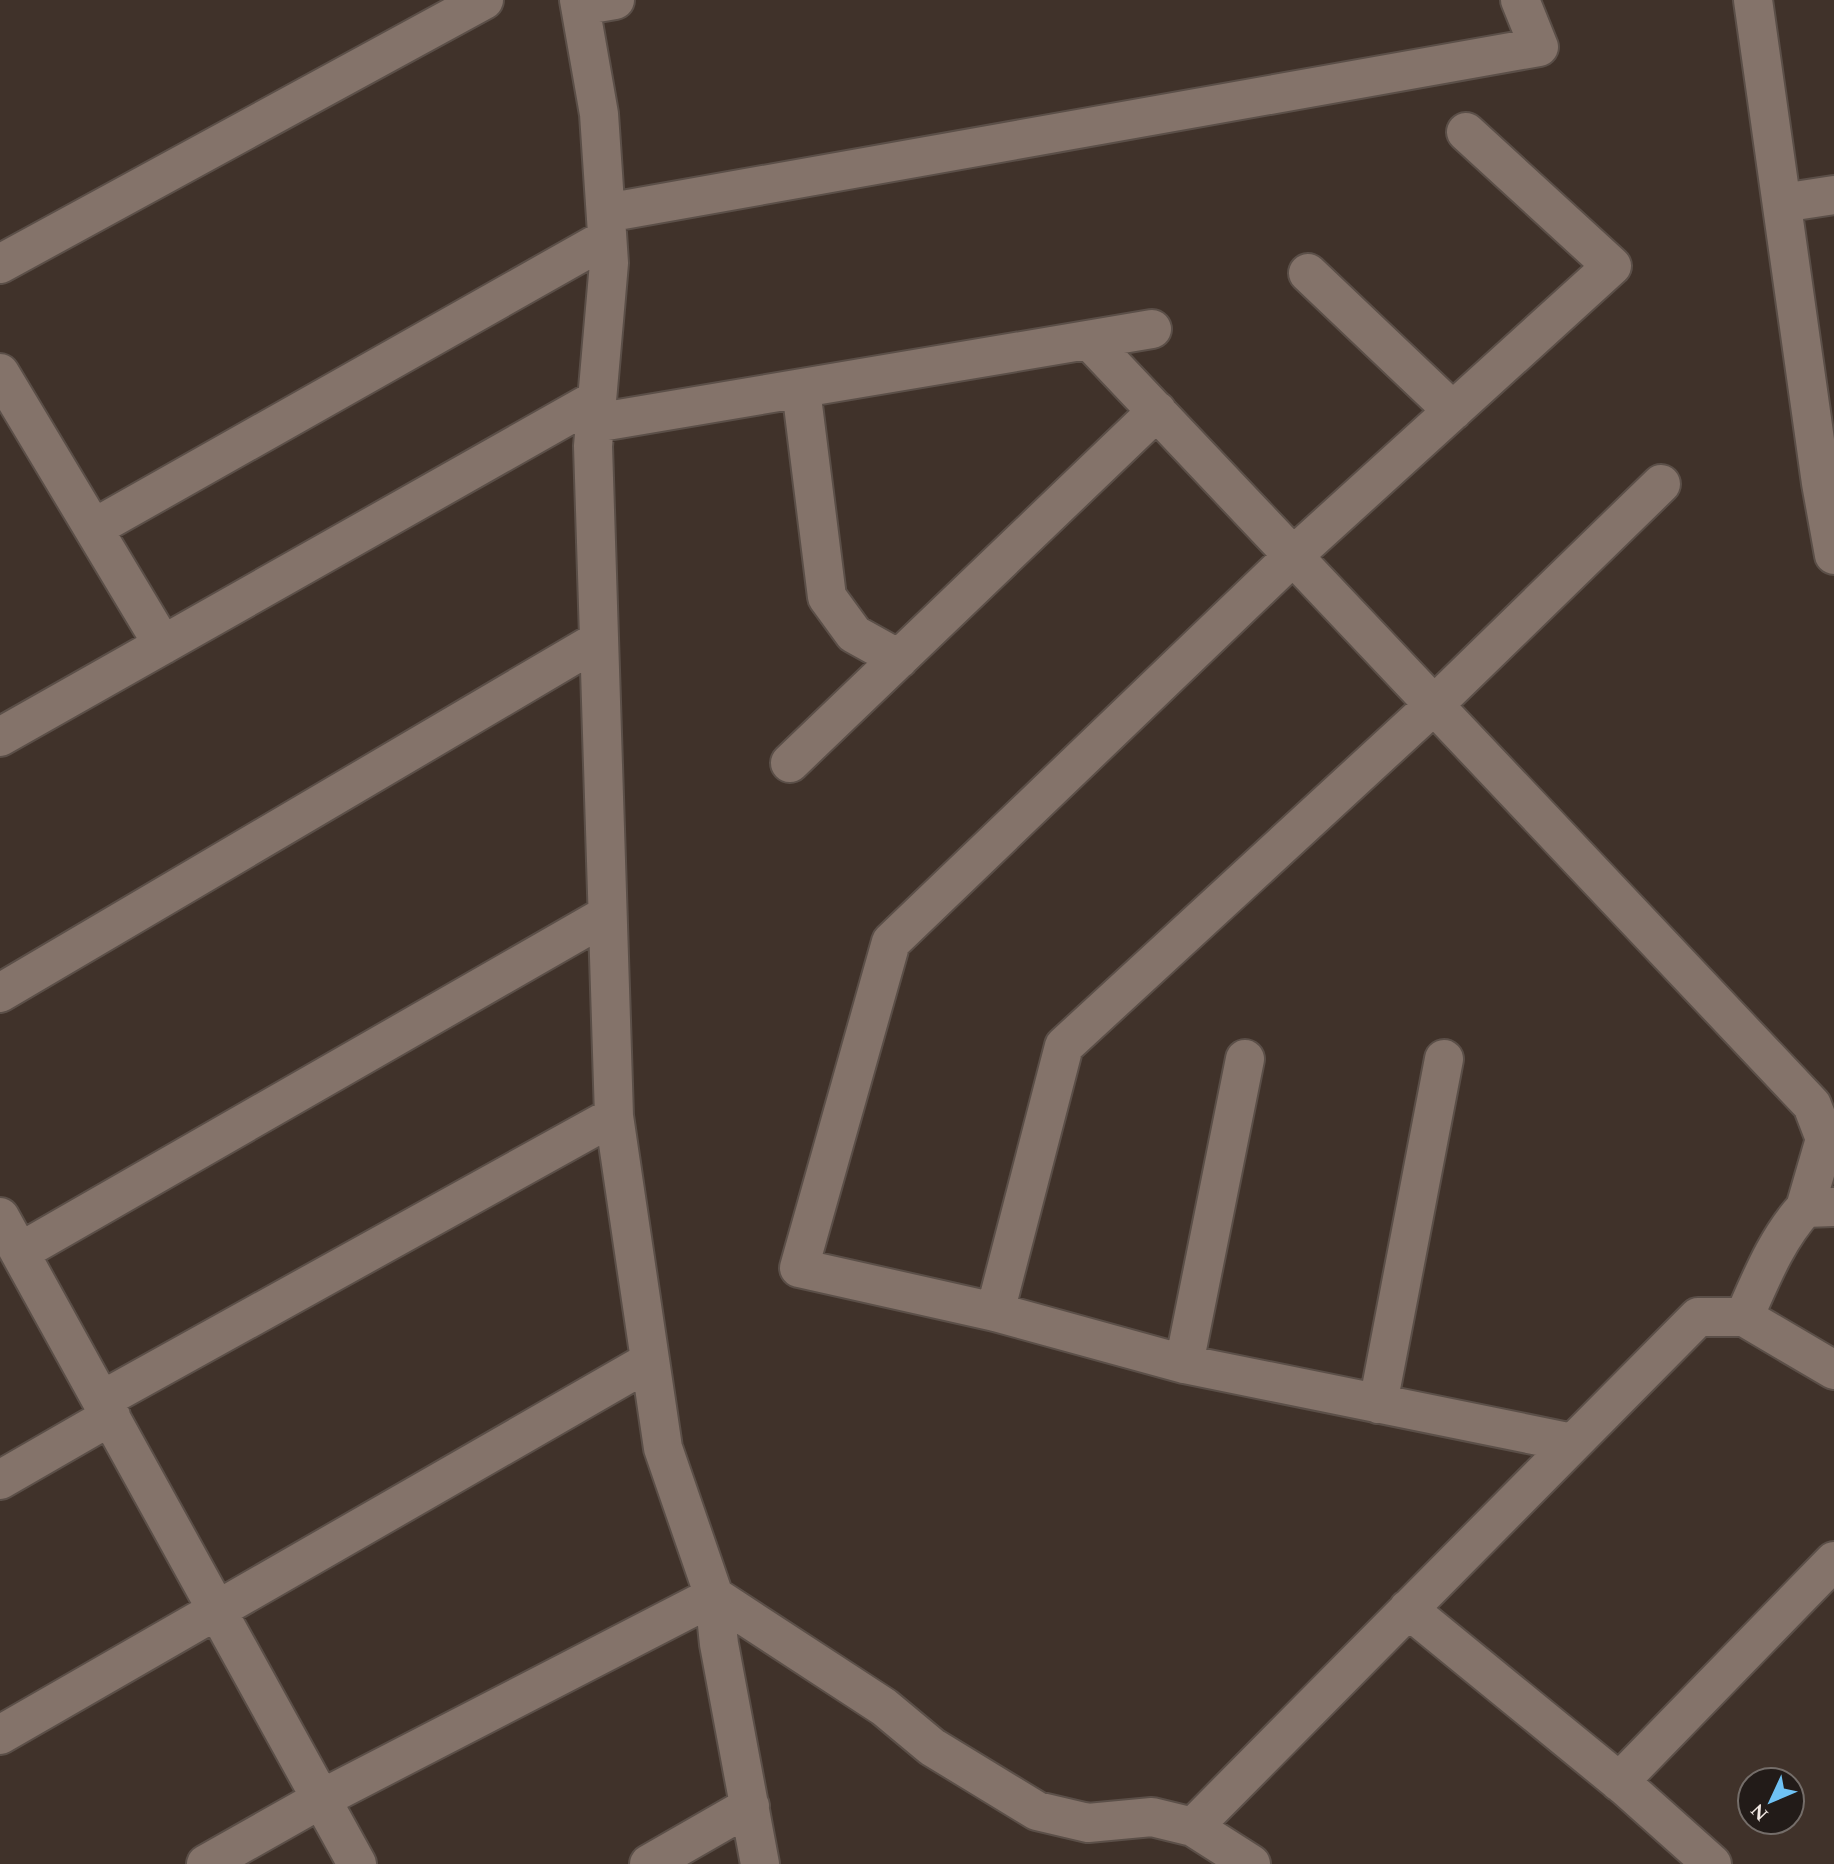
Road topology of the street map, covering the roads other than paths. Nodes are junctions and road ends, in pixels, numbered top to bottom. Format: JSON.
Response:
{"nodes":[{"id":1,"x":484,"y":0,"type":"edge"},
{"id":2,"x":1520,"y":0,"type":"edge"},
{"id":3,"x":1753,"y":0,"type":"edge"},
{"id":4,"x":591,"y":2,"type":"edge"},
{"id":5,"x":1466,"y":132,"type":"dead end"},
{"id":6,"x":1834,"y":195,"type":"edge"},
{"id":7,"x":1782,"y":203,"type":"junction"},
{"id":8,"x":606,"y":225,"type":"junction"},
{"id":9,"x":0,"y":264,"type":"edge"},
{"id":10,"x":1308,"y":272,"type":"dead end"},
{"id":11,"x":1152,"y":329,"type":"dead end"},
{"id":12,"x":1089,"y":340,"type":"junction"},
{"id":13,"x":0,"y":373,"type":"edge"},
{"id":14,"x":801,"y":388,"type":"junction"},
{"id":15,"x":1822,"y":402,"type":"edge"},
{"id":16,"x":596,"y":411,"type":"junction"},
{"id":17,"x":1157,"y":411,"type":"junction"},
{"id":18,"x":1453,"y":411,"type":"junction"},
{"id":19,"x":1661,"y":484,"type":"dead end"},
{"id":20,"x":93,"y":528,"type":"junction"},
{"id":21,"x":1834,"y":555,"type":"edge"},
{"id":22,"x":1293,"y":556,"type":"junction"},
{"id":23,"x":599,"y":640,"type":"junction"},
{"id":24,"x":163,"y":645,"type":"junction"},
{"id":25,"x":899,"y":659,"type":"junction"},
{"id":26,"x":1434,"y":705,"type":"junction"},
{"id":27,"x":0,"y":737,"type":"edge"},
{"id":28,"x":790,"y":763,"type":"dead end"},
{"id":29,"x":607,"y":915,"type":"junction"},
{"id":30,"x":0,"y":993,"type":"edge"},
{"id":31,"x":1245,"y":1059,"type":"dead end"},
{"id":32,"x":1444,"y":1059,"type":"dead end"},
{"id":33,"x":614,"y":1116,"type":"junction"},
{"id":34,"x":1820,"y":1207,"type":"edge"},
{"id":35,"x":7,"y":1233,"type":"edge"},
{"id":36,"x":995,"y":1312,"type":"junction"},
{"id":37,"x":1744,"y":1317,"type":"junction"},
{"id":38,"x":650,"y":1361,"type":"junction"},
{"id":39,"x":1184,"y":1364,"type":"junction"},
{"id":40,"x":1834,"y":1370,"type":"edge"},
{"id":41,"x":1378,"y":1404,"type":"junction"},
{"id":42,"x":106,"y":1408,"type":"junction"},
{"id":43,"x":1573,"y":1443,"type":"junction"},
{"id":44,"x":0,"y":1480,"type":"edge"},
{"id":45,"x":1834,"y":1561,"type":"edge"},
{"id":46,"x":714,"y":1596,"type":"junction"},
{"id":47,"x":1408,"y":1609,"type":"junction"},
{"id":48,"x":218,"y":1611,"type":"junction"},
{"id":49,"x":0,"y":1735,"type":"edge"},
{"id":50,"x":1619,"y":1782,"type":"junction"},
{"id":51,"x":321,"y":1799,"type":"junction"},
{"id":52,"x":750,"y":1806,"type":"junction"},
{"id":53,"x":1193,"y":1827,"type":"junction"},
{"id":54,"x":206,"y":1864,"type":"edge"},
{"id":55,"x":357,"y":1864,"type":"edge"},
{"id":56,"x":649,"y":1864,"type":"edge"},
{"id":57,"x":760,"y":1864,"type":"edge"},
{"id":58,"x":1251,"y":1864,"type":"edge"},
{"id":59,"x":1712,"y":1864,"type":"edge"}],
"edges":[{"from":1,"to":9,"type":"street"},
{"from":2,"to":8,"type":"street"},
{"from":3,"to":7,"type":"street"},
{"from":4,"to":8,"type":"street"},
{"from":5,"to":18,"type":"street"},
{"from":6,"to":7,"type":"street"},
{"from":7,"to":15,"type":"street"},
{"from":8,"to":16,"type":"street"},
{"from":8,"to":20,"type":"street"},
{"from":10,"to":18,"type":"street"},
{"from":11,"to":12,"type":"street"},
{"from":12,"to":14,"type":"street"},
{"from":12,"to":17,"type":"street"},
{"from":13,"to":20,"type":"street"},
{"from":14,"to":16,"type":"street"},
{"from":14,"to":25,"type":"street"},
{"from":15,"to":21,"type":"street"},
{"from":16,"to":23,"type":"street"},
{"from":16,"to":24,"type":"street"},
{"from":17,"to":22,"type":"street"},
{"from":17,"to":25,"type":"street"},
{"from":18,"to":22,"type":"street"},
{"from":19,"to":26,"type":"street"},
{"from":20,"to":24,"type":"street"},
{"from":22,"to":26,"type":"street"},
{"from":22,"to":36,"type":"street"},
{"from":23,"to":29,"type":"street"},
{"from":23,"to":30,"type":"street"},
{"from":24,"to":27,"type":"street"},
{"from":25,"to":28,"type":"street"},
{"from":26,"to":34,"type":"street"},
{"from":26,"to":36,"type":"street"},
{"from":29,"to":33,"type":"street"},
{"from":29,"to":35,"type":"street"},
{"from":31,"to":39,"type":"street"},
{"from":32,"to":41,"type":"street"},
{"from":33,"to":38,"type":"street"},
{"from":33,"to":42,"type":"street"},
{"from":34,"to":37,"type":"street"},
{"from":35,"to":42,"type":"street"},
{"from":36,"to":39,"type":"street"},
{"from":37,"to":40,"type":"street"},
{"from":37,"to":43,"type":"street"},
{"from":38,"to":46,"type":"street"},
{"from":38,"to":48,"type":"street"},
{"from":39,"to":41,"type":"street"},
{"from":41,"to":43,"type":"street"},
{"from":42,"to":44,"type":"street"},
{"from":42,"to":48,"type":"street"},
{"from":43,"to":47,"type":"street"},
{"from":45,"to":50,"type":"street"},
{"from":46,"to":51,"type":"street"},
{"from":46,"to":52,"type":"street"},
{"from":46,"to":53,"type":"street"},
{"from":47,"to":50,"type":"street"},
{"from":47,"to":53,"type":"street"},
{"from":48,"to":49,"type":"street"},
{"from":48,"to":51,"type":"street"},
{"from":50,"to":59,"type":"street"},
{"from":51,"to":54,"type":"street"},
{"from":51,"to":55,"type":"street"},
{"from":52,"to":56,"type":"street"},
{"from":52,"to":57,"type":"street"},
{"from":53,"to":58,"type":"street"}]}
